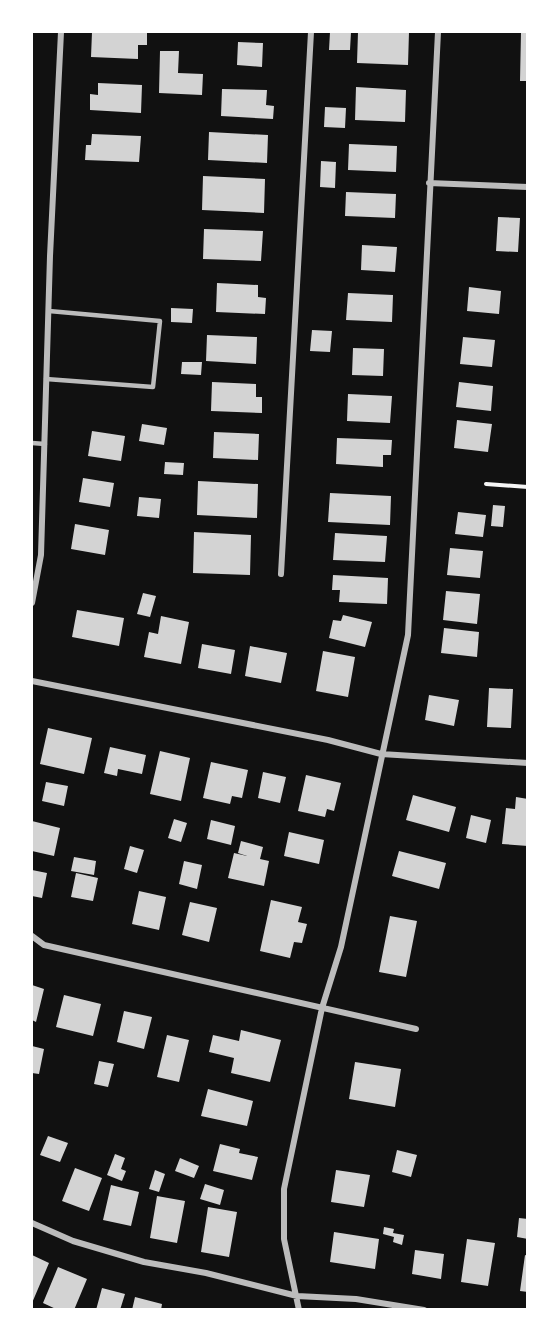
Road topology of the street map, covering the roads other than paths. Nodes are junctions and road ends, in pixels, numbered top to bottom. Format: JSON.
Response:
{"nodes":[{"id":1,"x":61,"y":32,"type":"edge"},
{"id":2,"x":311,"y":32,"type":"edge"},
{"id":3,"x":438,"y":32,"type":"edge"},
{"id":4,"x":429,"y":183,"type":"junction"},
{"id":5,"x":528,"y":187,"type":"edge"},
{"id":6,"x":49,"y":311,"type":"junction"},
{"id":7,"x":46,"y":379,"type":"junction"},
{"id":8,"x":32,"y":443,"type":"edge"},
{"id":9,"x":45,"y":444,"type":"junction"},
{"id":10,"x":281,"y":574,"type":"dead end"},
{"id":11,"x":32,"y":603,"type":"edge"},
{"id":12,"x":32,"y":681,"type":"edge"},
{"id":13,"x":381,"y":754,"type":"junction"},
{"id":14,"x":528,"y":764,"type":"edge"},
{"id":15,"x":32,"y":936,"type":"edge"},
{"id":16,"x":322,"y":1008,"type":"junction"},
{"id":17,"x":417,"y":1029,"type":"dead end"},
{"id":18,"x":32,"y":1222,"type":"edge"},
{"id":19,"x":297,"y":1296,"type":"junction"},
{"id":20,"x":299,"y":1310,"type":"edge"},
{"id":21,"x":424,"y":1310,"type":"edge"}],
"edges":[{"from":1,"to":6,"type":"street"},
{"from":2,"to":10,"type":"street"},
{"from":3,"to":4,"type":"street"},
{"from":4,"to":5,"type":"street"},
{"from":4,"to":13,"type":"street"},
{"from":6,"to":7,"type":"street"},
{"from":6,"to":7,"type":"lane"},
{"from":7,"to":9,"type":"street"},
{"from":8,"to":9,"type":"lane"},
{"from":9,"to":11,"type":"street"},
{"from":12,"to":13,"type":"street"},
{"from":13,"to":14,"type":"street"},
{"from":13,"to":16,"type":"street"},
{"from":15,"to":16,"type":"street"},
{"from":16,"to":17,"type":"street"},
{"from":16,"to":19,"type":"street"},
{"from":18,"to":19,"type":"street"},
{"from":19,"to":20,"type":"street"},
{"from":19,"to":21,"type":"street"}]}
